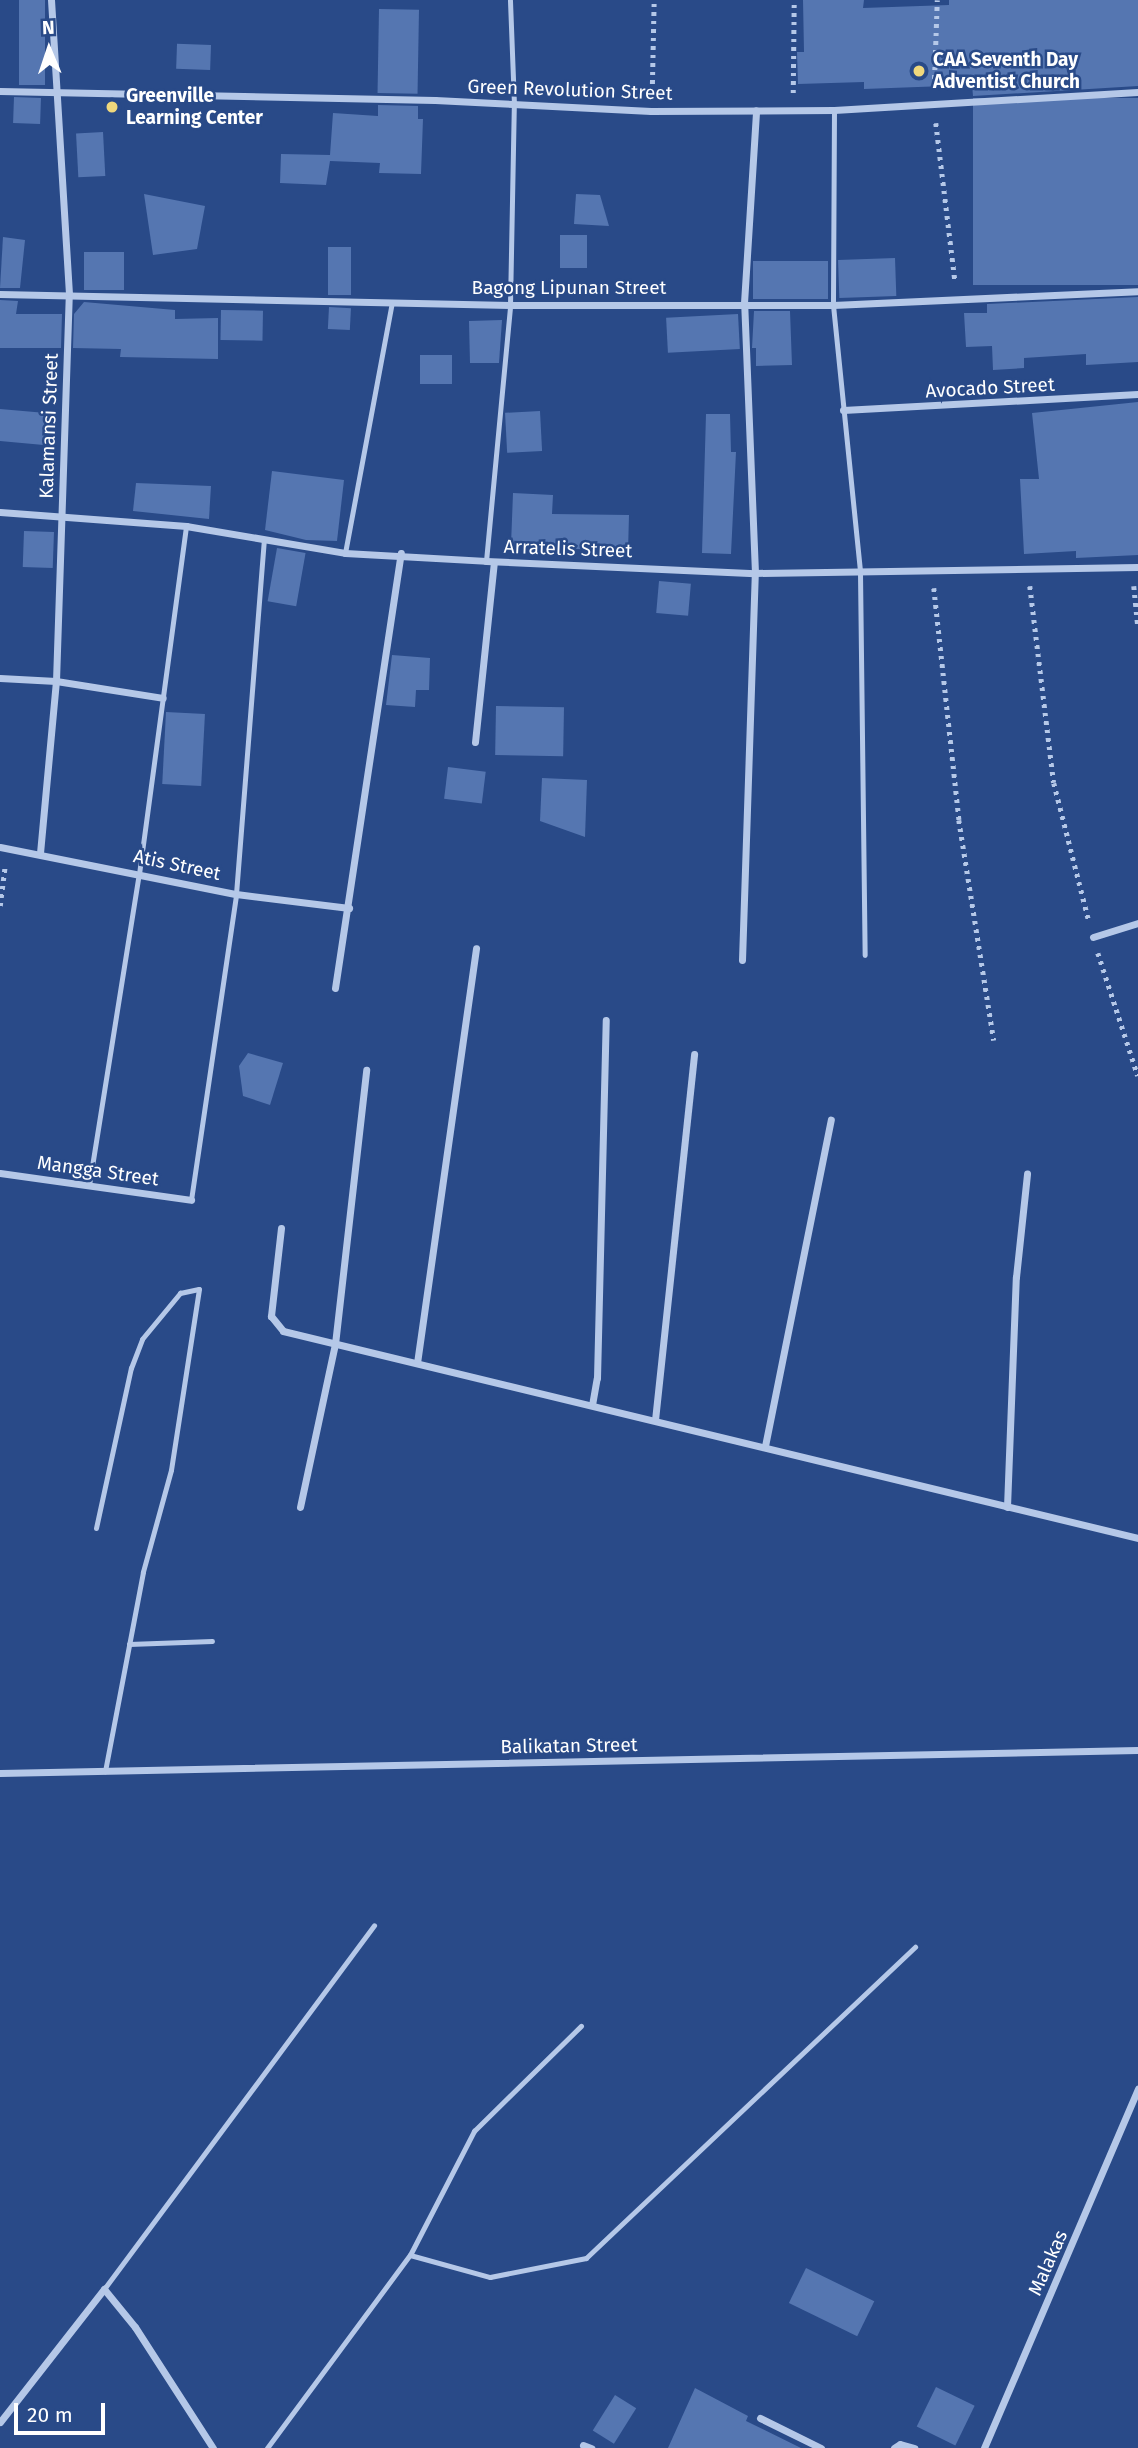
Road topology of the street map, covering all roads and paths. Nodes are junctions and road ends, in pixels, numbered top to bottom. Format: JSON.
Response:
{"nodes":[{"id":1,"x":51,"y":0,"type":"edge"},
{"id":2,"x":510,"y":0,"type":"edge"},
{"id":3,"x":654,"y":0,"type":"edge"},
{"id":4,"x":794,"y":0,"type":"edge"},
{"id":5,"x":937,"y":0,"type":"edge"},
{"id":6,"x":0,"y":91,"type":"edge"},
{"id":7,"x":55,"y":92,"type":"junction"},
{"id":8,"x":1138,"y":92,"type":"edge"},
{"id":9,"x":934,"y":105,"type":"junction"},
{"id":10,"x":514,"y":106,"type":"junction"},
{"id":11,"x":792,"y":108,"type":"junction"},
{"id":12,"x":756,"y":110,"type":"junction"},
{"id":13,"x":834,"y":110,"type":"junction"},
{"id":14,"x":651,"y":111,"type":"junction"},
{"id":15,"x":1138,"y":291,"type":"edge"},
{"id":16,"x":0,"y":294,"type":"edge"},
{"id":17,"x":69,"y":294,"type":"junction"},
{"id":18,"x":392,"y":302,"type":"junction"},
{"id":19,"x":958,"y":302,"type":"junction"},
{"id":20,"x":744,"y":303,"type":"junction"},
{"id":21,"x":510,"y":305,"type":"junction"},
{"id":22,"x":833,"y":305,"type":"junction"},
{"id":23,"x":1138,"y":394,"type":"edge"},
{"id":24,"x":844,"y":411,"type":"junction"},
{"id":25,"x":0,"y":512,"type":"edge"},
{"id":26,"x":62,"y":513,"type":"junction"},
{"id":27,"x":186,"y":526,"type":"junction"},
{"id":28,"x":264,"y":541,"type":"junction"},
{"id":29,"x":345,"y":553,"type":"junction"},
{"id":30,"x":401,"y":553,"type":"junction"},
{"id":31,"x":490,"y":561,"type":"junction"},
{"id":32,"x":1135,"y":567,"type":"edge"},
{"id":33,"x":1028,"y":568,"type":"junction"},
{"id":34,"x":932,"y":570,"type":"junction"},
{"id":35,"x":755,"y":573,"type":"junction"},
{"id":36,"x":860,"y":573,"type":"junction"},
{"id":37,"x":1138,"y":627,"type":"edge"},
{"id":38,"x":0,"y":678,"type":"edge"},
{"id":39,"x":56,"y":681,"type":"junction"},
{"id":40,"x":163,"y":698,"type":"junction"},
{"id":41,"x":475,"y":742,"type":"dead end"},
{"id":42,"x":4,"y":847,"type":"edge"},
{"id":43,"x":40,"y":853,"type":"junction"},
{"id":44,"x":139,"y":874,"type":"junction"},
{"id":45,"x":236,"y":894,"type":"junction"},
{"id":46,"x":0,"y":906,"type":"edge"},
{"id":47,"x":349,"y":908,"type":"junction"},
{"id":48,"x":1138,"y":923,"type":"edge"},
{"id":49,"x":1093,"y":937,"type":"junction"},
{"id":50,"x":476,"y":948,"type":"dead end"},
{"id":51,"x":865,"y":956,"type":"dead end"},
{"id":52,"x":742,"y":960,"type":"dead end"},
{"id":53,"x":335,"y":988,"type":"dead end"},
{"id":54,"x":606,"y":1020,"type":"dead end"},
{"id":55,"x":994,"y":1040,"type":"dead end"},
{"id":56,"x":694,"y":1054,"type":"dead end"},
{"id":57,"x":366,"y":1070,"type":"dead end"},
{"id":58,"x":1138,"y":1076,"type":"edge"},
{"id":59,"x":831,"y":1121,"type":"dead end"},
{"id":60,"x":0,"y":1173,"type":"edge"},
{"id":61,"x":1027,"y":1174,"type":"dead end"},
{"id":62,"x":89,"y":1185,"type":"junction"},
{"id":63,"x":191,"y":1200,"type":"joint"},
{"id":64,"x":281,"y":1228,"type":"dead end"},
{"id":65,"x":335,"y":1344,"type":"junction"},
{"id":66,"x":416,"y":1363,"type":"junction"},
{"id":67,"x":592,"y":1405,"type":"junction"},
{"id":68,"x":655,"y":1420,"type":"junction"},
{"id":69,"x":765,"y":1446,"type":"junction"},
{"id":70,"x":300,"y":1507,"type":"dead end"},
{"id":71,"x":1007,"y":1507,"type":"junction"},
{"id":72,"x":96,"y":1528,"type":"dead end"},
{"id":73,"x":1138,"y":1538,"type":"edge"},
{"id":74,"x":212,"y":1641,"type":"dead end"},
{"id":75,"x":129,"y":1644,"type":"junction"},
{"id":76,"x":1138,"y":1750,"type":"edge"},
{"id":77,"x":105,"y":1771,"type":"junction"},
{"id":78,"x":0,"y":1773,"type":"edge"},
{"id":79,"x":374,"y":1925,"type":"dead end"},
{"id":80,"x":915,"y":1947,"type":"dead end"},
{"id":81,"x":581,"y":2026,"type":"dead end"},
{"id":82,"x":1138,"y":2090,"type":"edge"},
{"id":83,"x":410,"y":2256,"type":"junction"},
{"id":84,"x":104,"y":2289,"type":"junction"},
{"id":85,"x":760,"y":2418,"type":"dead end"},
{"id":86,"x":0,"y":2422,"type":"edge"},
{"id":87,"x":213,"y":2448,"type":"edge"},
{"id":88,"x":267,"y":2448,"type":"edge"},
{"id":89,"x":821,"y":2448,"type":"edge"},
{"id":90,"x":894,"y":2448,"type":"edge"},
{"id":91,"x":914,"y":2448,"type":"edge"},
{"id":92,"x":984,"y":2448,"type":"edge"}],
"edges":[{"from":1,"to":7,"type":"street","name":"Kalamansi Street"},
{"from":2,"to":10,"type":"lane"},
{"from":3,"to":14,"type":"path"},
{"from":4,"to":11,"type":"path"},
{"from":5,"to":9,"type":"path"},
{"from":6,"to":7,"type":"street","name":"Green Revolution Street"},
{"from":7,"to":10,"type":"street","name":"Green Revolution Street"},
{"from":7,"to":17,"type":"street","name":"Kalamansi Street"},
{"from":8,"to":9,"type":"street","name":"Green Revolution Street"},
{"from":9,"to":13,"type":"street","name":"Green Revolution Street"},
{"from":9,"to":19,"type":"path"},
{"from":10,"to":14,"type":"street","name":"Green Revolution Street"},
{"from":10,"to":21,"type":"lane"},
{"from":11,"to":12,"type":"street","name":"Green Revolution Street"},
{"from":11,"to":13,"type":"street","name":"Green Revolution Street"},
{"from":12,"to":14,"type":"street","name":"Green Revolution Street"},
{"from":12,"to":20,"type":"street"},
{"from":13,"to":22,"type":"lane"},
{"from":15,"to":19,"type":"street","name":"Bagong Lipunan Street"},
{"from":16,"to":17,"type":"street","name":"Bagong Lipunan Street"},
{"from":17,"to":18,"type":"street","name":"Bagong Lipunan Street"},
{"from":17,"to":26,"type":"street","name":"Kalamansi Street"},
{"from":18,"to":21,"type":"street","name":"Bagong Lipunan Street"},
{"from":18,"to":29,"type":"lane"},
{"from":19,"to":22,"type":"street","name":"Bagong Lipunan Street"},
{"from":20,"to":21,"type":"street","name":"Bagong Lipunan Street"},
{"from":20,"to":22,"type":"street","name":"Bagong Lipunan Street"},
{"from":20,"to":35,"type":"street"},
{"from":21,"to":31,"type":"lane"},
{"from":22,"to":24,"type":"lane"},
{"from":23,"to":24,"type":"street","name":"Avocado Street"},
{"from":24,"to":36,"type":"lane"},
{"from":25,"to":26,"type":"street","name":"Arratelis Street"},
{"from":26,"to":27,"type":"street","name":"Arratelis Street"},
{"from":26,"to":39,"type":"street","name":"Kalamansi Street"},
{"from":27,"to":28,"type":"street","name":"Arratelis Street"},
{"from":27,"to":40,"type":"lane"},
{"from":28,"to":29,"type":"street","name":"Arratelis Street"},
{"from":28,"to":45,"type":"lane"},
{"from":29,"to":30,"type":"street","name":"Arratelis Street"},
{"from":30,"to":31,"type":"street","name":"Arratelis Street"},
{"from":30,"to":47,"type":"street"},
{"from":31,"to":35,"type":"street","name":"Arratelis Street"},
{"from":31,"to":41,"type":"street"},
{"from":32,"to":33,"type":"street","name":"Arratelis Street"},
{"from":32,"to":37,"type":"path"},
{"from":33,"to":34,"type":"street","name":"Arratelis Street"},
{"from":33,"to":49,"type":"path"},
{"from":34,"to":36,"type":"street","name":"Arratelis Street"},
{"from":34,"to":55,"type":"path"},
{"from":35,"to":36,"type":"street","name":"Arratelis Street"},
{"from":35,"to":52,"type":"street"},
{"from":36,"to":51,"type":"lane"},
{"from":38,"to":39,"type":"street"},
{"from":39,"to":40,"type":"street"},
{"from":39,"to":43,"type":"street","name":"Kalamansi Street"},
{"from":40,"to":44,"type":"lane"},
{"from":42,"to":43,"type":"street","name":"Atis Street"},
{"from":42,"to":46,"type":"path"},
{"from":43,"to":44,"type":"street","name":"Atis Street"},
{"from":44,"to":45,"type":"street","name":"Atis Street"},
{"from":44,"to":62,"type":"lane"},
{"from":45,"to":47,"type":"street","name":"Atis Street"},
{"from":45,"to":63,"type":"lane"},
{"from":47,"to":53,"type":"street"},
{"from":48,"to":49,"type":"street"},
{"from":49,"to":58,"type":"path"},
{"from":50,"to":66,"type":"street"},
{"from":54,"to":67,"type":"street"},
{"from":56,"to":68,"type":"street"},
{"from":57,"to":65,"type":"street"},
{"from":59,"to":69,"type":"street"},
{"from":60,"to":62,"type":"street","name":"Mangga Street"},
{"from":61,"to":71,"type":"street"},
{"from":62,"to":63,"type":"street","name":"Mangga Street"},
{"from":64,"to":65,"type":"street"},
{"from":65,"to":66,"type":"street"},
{"from":65,"to":70,"type":"street"},
{"from":66,"to":67,"type":"street"},
{"from":67,"to":68,"type":"street"},
{"from":68,"to":69,"type":"street"},
{"from":69,"to":71,"type":"street"},
{"from":71,"to":73,"type":"street"},
{"from":72,"to":75,"type":"lane"},
{"from":74,"to":75,"type":"lane"},
{"from":75,"to":77,"type":"lane"},
{"from":76,"to":77,"type":"street","name":"Balikatan Street"},
{"from":77,"to":78,"type":"street","name":"Balikatan Street"},
{"from":79,"to":84,"type":"lane"},
{"from":80,"to":83,"type":"lane"},
{"from":81,"to":83,"type":"lane"},
{"from":82,"to":92,"type":"street","name":"Malakas"},
{"from":83,"to":88,"type":"lane"},
{"from":84,"to":86,"type":"street"},
{"from":84,"to":87,"type":"street"},
{"from":85,"to":89,"type":"street"},
{"from":90,"to":91,"type":"street"}]}
